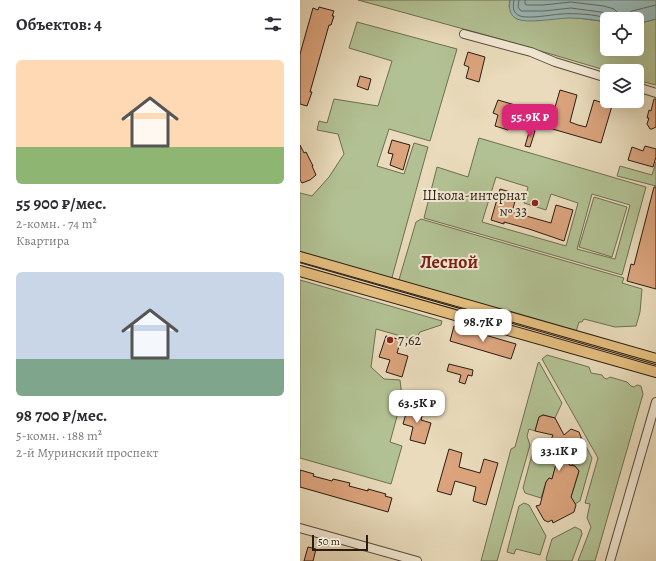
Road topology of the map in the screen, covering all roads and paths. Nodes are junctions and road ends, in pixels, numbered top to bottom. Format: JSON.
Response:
{"nodes":[{"id":1,"x":464,"y":34,"type":"dead end"},
{"id":2,"x":600,"y":76,"type":"edge"},
{"id":3,"x":644,"y":89,"type":"edge"},
{"id":4,"x":656,"y":93,"type":"edge"},
{"id":5,"x":300,"y":257,"type":"edge"},
{"id":6,"x":300,"y":271,"type":"edge"},
{"id":7,"x":656,"y":359,"type":"edge"},
{"id":8,"x":656,"y":372,"type":"edge"},
{"id":9,"x":656,"y":402,"type":"edge"},
{"id":10,"x":300,"y":528,"type":"edge"},
{"id":11,"x":417,"y":561,"type":"edge"},
{"id":12,"x":610,"y":561,"type":"edge"}],
"edges":[{"from":1,"to":2,"type":"street"},
{"from":3,"to":4,"type":"street"},
{"from":5,"to":7,"type":"main road"},
{"from":6,"to":8,"type":"main road"},
{"from":9,"to":12,"type":"street"},
{"from":10,"to":11,"type":"street"}]}
